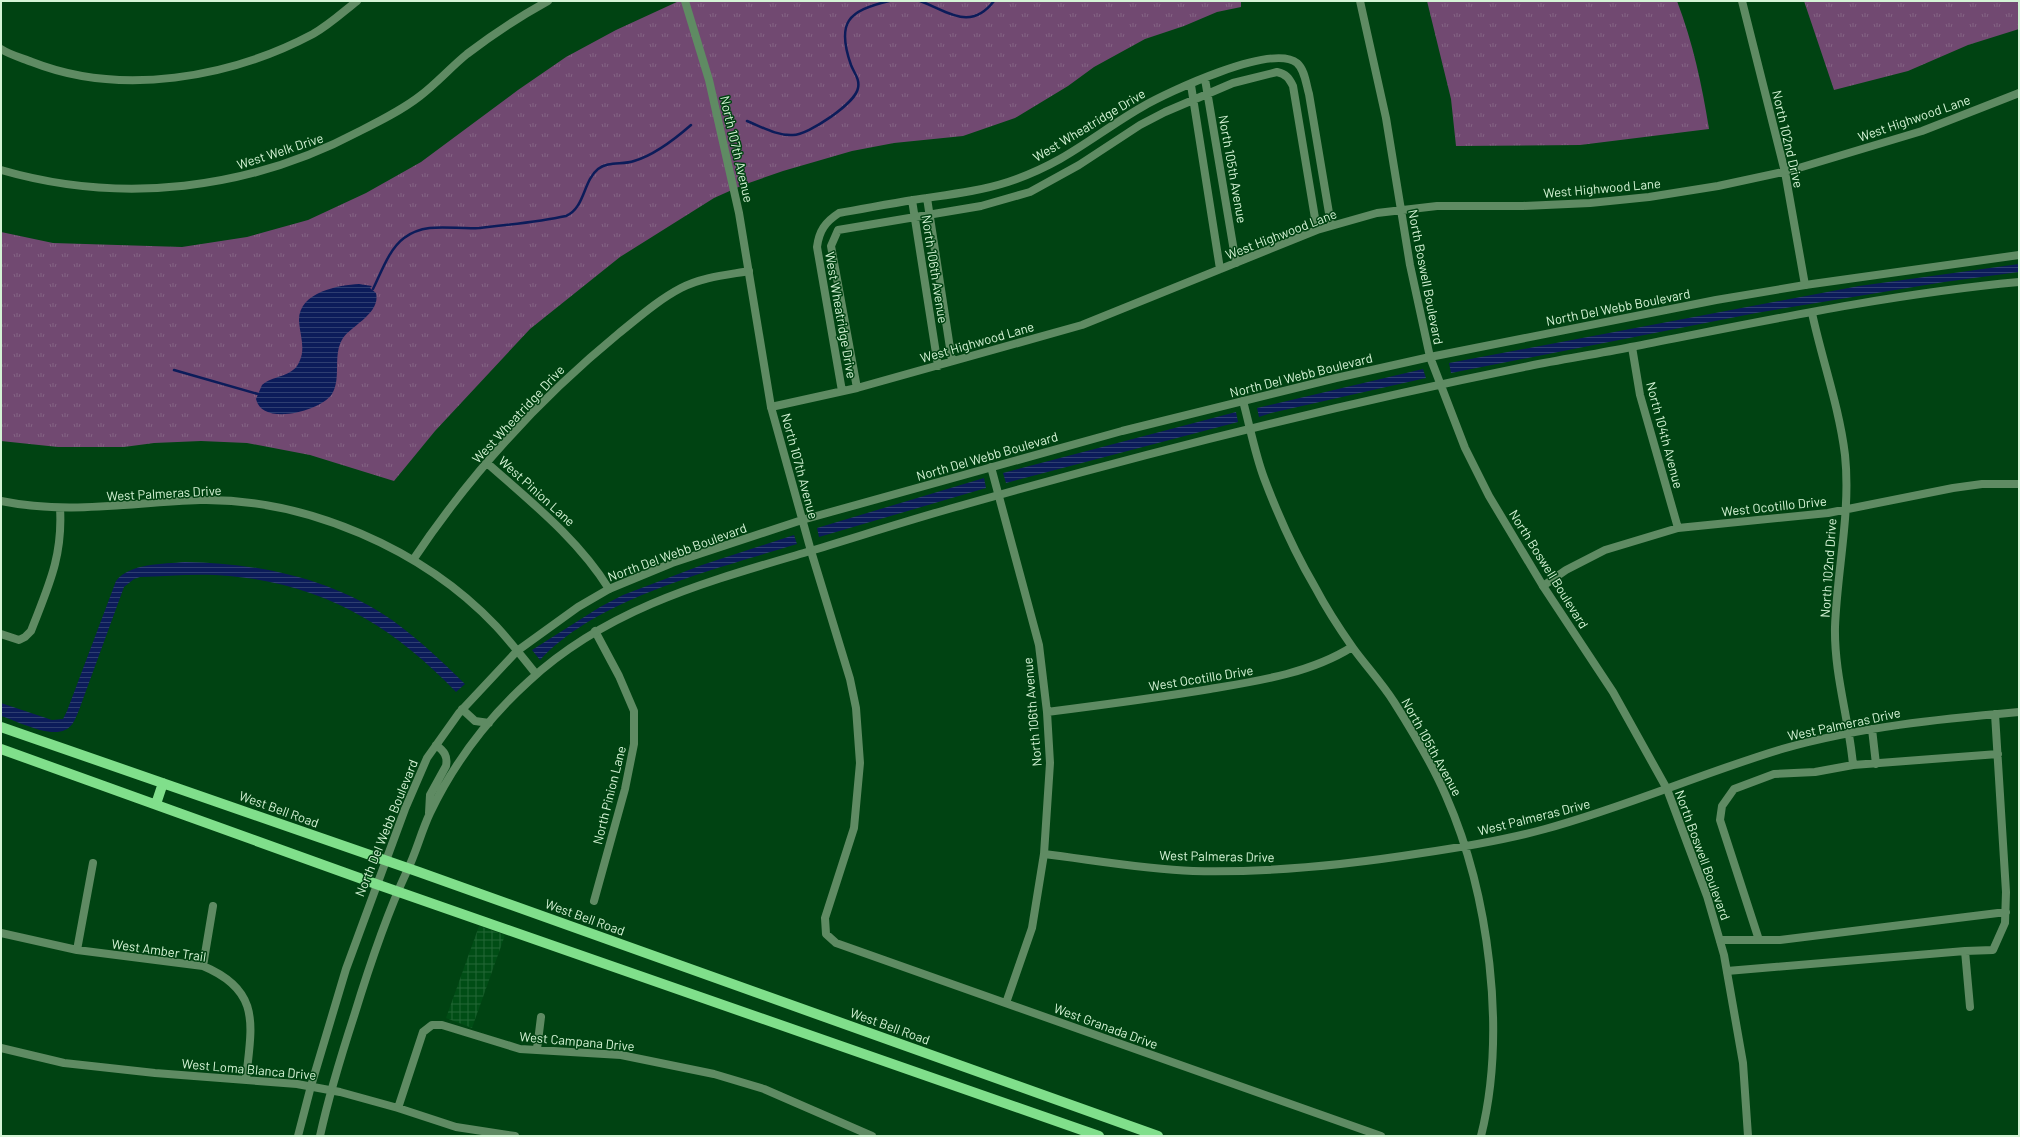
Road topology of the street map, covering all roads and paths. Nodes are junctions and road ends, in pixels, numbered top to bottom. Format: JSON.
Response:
{"nodes":[{"id":1,"x":357,"y":1,"type":"edge"},
{"id":2,"x":548,"y":1,"type":"edge"},
{"id":3,"x":685,"y":1,"type":"edge"},
{"id":4,"x":1360,"y":1,"type":"edge"},
{"id":5,"x":1742,"y":1,"type":"edge"},
{"id":6,"x":1,"y":49,"type":"edge"},
{"id":7,"x":1204,"y":78,"type":"junction"},
{"id":8,"x":1191,"y":85,"type":"junction"},
{"id":9,"x":1208,"y":93,"type":"junction"},
{"id":10,"x":2019,"y":93,"type":"edge"},
{"id":11,"x":1193,"y":100,"type":"junction"},
{"id":12,"x":1,"y":170,"type":"edge"},
{"id":13,"x":1785,"y":172,"type":"junction"},
{"id":14,"x":927,"y":198,"type":"junction"},
{"id":15,"x":912,"y":200,"type":"junction"},
{"id":16,"x":1400,"y":209,"type":"junction"},
{"id":17,"x":929,"y":214,"type":"junction"},
{"id":18,"x":914,"y":216,"type":"junction"},
{"id":19,"x":1331,"y":226,"type":"junction"},
{"id":20,"x":1317,"y":230,"type":"junction"},
{"id":21,"x":2019,"y":254,"type":"edge"},
{"id":22,"x":1236,"y":263,"type":"junction"},
{"id":23,"x":1220,"y":269,"type":"junction"},
{"id":24,"x":749,"y":271,"type":"junction"},
{"id":25,"x":2019,"y":282,"type":"edge"},
{"id":26,"x":1805,"y":285,"type":"junction"},
{"id":27,"x":1812,"y":312,"type":"junction"},
{"id":28,"x":1632,"y":347,"type":"junction"},
{"id":29,"x":1430,"y":357,"type":"junction"},
{"id":30,"x":952,"y":361,"type":"junction"},
{"id":31,"x":938,"y":366,"type":"junction"},
{"id":32,"x":1440,"y":385,"type":"junction"},
{"id":33,"x":857,"y":388,"type":"junction"},
{"id":34,"x":842,"y":391,"type":"junction"},
{"id":35,"x":1244,"y":401,"type":"junction"},
{"id":36,"x":771,"y":407,"type":"junction"},
{"id":37,"x":1250,"y":428,"type":"junction"},
{"id":38,"x":487,"y":463,"type":"junction"},
{"id":39,"x":991,"y":467,"type":"junction"},
{"id":40,"x":2019,"y":484,"type":"edge"},
{"id":41,"x":998,"y":495,"type":"junction"},
{"id":42,"x":1,"y":501,"type":"edge"},
{"id":43,"x":60,"y":508,"type":"junction"},
{"id":44,"x":1844,"y":510,"type":"junction"},
{"id":45,"x":802,"y":520,"type":"junction"},
{"id":46,"x":1678,"y":528,"type":"junction"},
{"id":47,"x":811,"y":551,"type":"junction"},
{"id":48,"x":413,"y":560,"type":"junction"},
{"id":49,"x":1543,"y":586,"type":"junction"},
{"id":50,"x":609,"y":589,"type":"junction"},
{"id":51,"x":595,"y":631,"type":"junction"},
{"id":52,"x":1,"y":634,"type":"edge"},
{"id":53,"x":1352,"y":647,"type":"junction"},
{"id":54,"x":517,"y":651,"type":"junction"},
{"id":55,"x":536,"y":674,"type":"junction"},
{"id":56,"x":462,"y":709,"type":"junction"},
{"id":57,"x":1047,"y":712,"type":"junction"},
{"id":58,"x":2019,"y":712,"type":"edge"},
{"id":59,"x":1995,"y":714,"type":"junction"},
{"id":60,"x":489,"y":723,"type":"junction"},
{"id":61,"x":1,"y":727,"type":"edge"},
{"id":62,"x":1872,"y":729,"type":"junction"},
{"id":63,"x":1850,"y":733,"type":"junction"},
{"id":64,"x":436,"y":745,"type":"junction"},
{"id":65,"x":1,"y":749,"type":"edge"},
{"id":66,"x":1998,"y":754,"type":"junction"},
{"id":67,"x":1876,"y":764,"type":"junction"},
{"id":68,"x":1853,"y":766,"type":"junction"},
{"id":69,"x":163,"y":783,"type":"junction"},
{"id":70,"x":1667,"y":789,"type":"junction"},
{"id":71,"x":156,"y":804,"type":"junction"},
{"id":72,"x":428,"y":818,"type":"junction"},
{"id":73,"x":1466,"y":846,"type":"junction"},
{"id":74,"x":1044,"y":854,"type":"junction"},
{"id":75,"x":386,"y":861,"type":"junction"},
{"id":76,"x":93,"y":863,"type":"dead end"},
{"id":77,"x":409,"y":869,"type":"junction"},
{"id":78,"x":376,"y":884,"type":"junction"},
{"id":79,"x":397,"y":890,"type":"junction"},
{"id":80,"x":594,"y":901,"type":"dead end"},
{"id":81,"x":213,"y":906,"type":"dead end"},
{"id":82,"x":2006,"y":912,"type":"junction"},
{"id":83,"x":1,"y":933,"type":"edge"},
{"id":84,"x":826,"y":934,"type":"joint"},
{"id":85,"x":1720,"y":940,"type":"junction"},
{"id":86,"x":1759,"y":940,"type":"junction"},
{"id":87,"x":77,"y":950,"type":"junction"},
{"id":88,"x":1966,"y":950,"type":"junction"},
{"id":89,"x":203,"y":966,"type":"junction"},
{"id":90,"x":1727,"y":971,"type":"junction"},
{"id":91,"x":1006,"y":1003,"type":"junction"},
{"id":92,"x":1970,"y":1007,"type":"dead end"},
{"id":93,"x":541,"y":1017,"type":"dead end"},
{"id":94,"x":1,"y":1048,"type":"edge"},
{"id":95,"x":537,"y":1049,"type":"junction"},
{"id":96,"x":246,"y":1080,"type":"junction"},
{"id":97,"x":311,"y":1086,"type":"junction"},
{"id":98,"x":330,"y":1090,"type":"junction"},
{"id":99,"x":398,"y":1108,"type":"junction"},
{"id":100,"x":298,"y":1136,"type":"edge"},
{"id":101,"x":320,"y":1136,"type":"edge"},
{"id":102,"x":514,"y":1136,"type":"edge"},
{"id":103,"x":872,"y":1136,"type":"edge"},
{"id":104,"x":1098,"y":1136,"type":"edge"},
{"id":105,"x":1158,"y":1136,"type":"edge"},
{"id":106,"x":1381,"y":1136,"type":"edge"},
{"id":107,"x":1481,"y":1136,"type":"edge"},
{"id":108,"x":1748,"y":1136,"type":"edge"}],
"edges":[{"from":1,"to":6,"type":"street"},
{"from":2,"to":12,"type":"street","name":"West Welk Drive"},
{"from":3,"to":24,"type":"street","name":"North 107th Avenue"},
{"from":4,"to":16,"type":"street","name":"North Boswell Boulevard"},
{"from":5,"to":13,"type":"street","name":"North 102nd Drive"},
{"from":7,"to":8,"type":"street","name":"West Wheatridge Drive"},
{"from":7,"to":9,"type":"street","name":"North 105th Avenue"},
{"from":7,"to":19,"type":"street","name":"West Wheatridge Drive"},
{"from":8,"to":11,"type":"street"},
{"from":8,"to":14,"type":"street","name":"West Wheatridge Drive"},
{"from":9,"to":11,"type":"street","name":"West Wheatridge Drive"},
{"from":9,"to":20,"type":"street","name":"West Wheatridge Drive"},
{"from":9,"to":22,"type":"street","name":"North 105th Avenue"},
{"from":10,"to":13,"type":"street","name":"West Highwood Lane"},
{"from":11,"to":17,"type":"street","name":"West Wheatridge Drive"},
{"from":11,"to":23,"type":"street"},
{"from":13,"to":16,"type":"street","name":"West Highwood Lane"},
{"from":13,"to":26,"type":"street","name":"North 102nd Drive"},
{"from":14,"to":15,"type":"street","name":"West Wheatridge Drive"},
{"from":14,"to":17,"type":"street","name":"North 106th Avenue"},
{"from":15,"to":18,"type":"street","name":"North 106th Avenue"},
{"from":15,"to":34,"type":"street","name":"West Wheatridge Drive"},
{"from":16,"to":19,"type":"street","name":"West Highwood Lane"},
{"from":16,"to":29,"type":"street","name":"North Boswell Boulevard"},
{"from":17,"to":18,"type":"street","name":"West Wheatridge Drive"},
{"from":17,"to":30,"type":"street","name":"North 106th Avenue"},
{"from":18,"to":31,"type":"street","name":"North 106th Avenue"},
{"from":18,"to":33,"type":"street","name":"West Wheatridge Drive"},
{"from":19,"to":20,"type":"street","name":"West Highwood Lane"},
{"from":20,"to":22,"type":"street","name":"West Highwood Lane"},
{"from":21,"to":26,"type":"street","name":"North Del Webb Boulevard"},
{"from":22,"to":23,"type":"street","name":"West Highwood Lane"},
{"from":23,"to":30,"type":"street","name":"West Highwood Lane"},
{"from":24,"to":36,"type":"street","name":"North 107th Avenue"},
{"from":24,"to":38,"type":"street","name":"West Wheatridge Drive"},
{"from":25,"to":27,"type":"street"},
{"from":26,"to":29,"type":"street","name":"North Del Webb Boulevard"},
{"from":27,"to":28,"type":"street"},
{"from":27,"to":44,"type":"street","name":"North 102nd Drive"},
{"from":28,"to":32,"type":"street"},
{"from":28,"to":46,"type":"street","name":"North 104th Avenue"},
{"from":29,"to":32,"type":"street","name":"North Boswell Boulevard"},
{"from":29,"to":35,"type":"street","name":"North Del Webb Boulevard"},
{"from":30,"to":31,"type":"street","name":"West Highwood Lane"},
{"from":31,"to":33,"type":"street","name":"West Highwood Lane"},
{"from":32,"to":37,"type":"street"},
{"from":32,"to":49,"type":"street","name":"North Boswell Boulevard"},
{"from":33,"to":34,"type":"street","name":"West Highwood Lane"},
{"from":34,"to":36,"type":"street","name":"West Highwood Lane"},
{"from":35,"to":37,"type":"street","name":"North 105th Avenue"},
{"from":35,"to":39,"type":"street","name":"North Del Webb Boulevard"},
{"from":36,"to":45,"type":"street","name":"North 107th Avenue"},
{"from":37,"to":41,"type":"street"},
{"from":37,"to":53,"type":"street","name":"North 105th Avenue"},
{"from":38,"to":48,"type":"street","name":"West Wheatridge Drive"},
{"from":38,"to":50,"type":"street","name":"West Pinion Lane"},
{"from":39,"to":41,"type":"street","name":"North 106th Avenue"},
{"from":39,"to":45,"type":"street","name":"North Del Webb Boulevard"},
{"from":40,"to":44,"type":"street","name":"West Ocotillo Drive"},
{"from":41,"to":47,"type":"street"},
{"from":41,"to":57,"type":"street","name":"North 106th Avenue"},
{"from":42,"to":43,"type":"street","name":"West Palmeras Drive"},
{"from":43,"to":48,"type":"street","name":"West Palmeras Drive"},
{"from":43,"to":52,"type":"street"},
{"from":44,"to":46,"type":"street","name":"West Ocotillo Drive"},
{"from":44,"to":63,"type":"street","name":"North 102nd Drive"},
{"from":45,"to":47,"type":"street","name":"North 107th Avenue"},
{"from":45,"to":50,"type":"street","name":"North Del Webb Boulevard"},
{"from":46,"to":49,"type":"street","name":"West Ocotillo Drive"},
{"from":47,"to":51,"type":"street"},
{"from":47,"to":84,"type":"street","name":"North 107th Avenue"},
{"from":48,"to":54,"type":"street","name":"West Palmeras Drive"},
{"from":49,"to":70,"type":"street","name":"North Boswell Boulevard"},
{"from":50,"to":54,"type":"street","name":"North Del Webb Boulevard"},
{"from":51,"to":55,"type":"street"},
{"from":51,"to":80,"type":"street","name":"North Pinion Lane"},
{"from":53,"to":57,"type":"street","name":"West Ocotillo Drive"},
{"from":53,"to":73,"type":"street","name":"North 105th Avenue"},
{"from":54,"to":55,"type":"street","name":"West Palmeras Drive"},
{"from":54,"to":56,"type":"street","name":"North Del Webb Boulevard"},
{"from":55,"to":60,"type":"street"},
{"from":56,"to":60,"type":"street"},
{"from":56,"to":64,"type":"street","name":"North Del Webb Boulevard"},
{"from":57,"to":74,"type":"street","name":"North 106th Avenue"},
{"from":58,"to":59,"type":"street","name":"West Palmeras Drive"},
{"from":59,"to":62,"type":"street","name":"West Palmeras Drive"},
{"from":59,"to":66,"type":"street"},
{"from":60,"to":72,"type":"street"},
{"from":61,"to":69,"type":"main road","name":"West Bell Road"},
{"from":62,"to":63,"type":"street","name":"West Palmeras Drive"},
{"from":62,"to":67,"type":"street"},
{"from":63,"to":68,"type":"street","name":"North 102nd Drive"},
{"from":63,"to":70,"type":"street","name":"West Palmeras Drive"},
{"from":64,"to":72,"type":"street"},
{"from":64,"to":75,"type":"street","name":"North Del Webb Boulevard"},
{"from":65,"to":71,"type":"main road"},
{"from":66,"to":67,"type":"street"},
{"from":66,"to":82,"type":"street"},
{"from":67,"to":68,"type":"street"},
{"from":68,"to":86,"type":"street"},
{"from":69,"to":71,"type":"main road"},
{"from":69,"to":75,"type":"main road","name":"West Bell Road"},
{"from":70,"to":73,"type":"street","name":"West Palmeras Drive"},
{"from":70,"to":85,"type":"street","name":"North Boswell Boulevard"},
{"from":71,"to":78,"type":"main road"},
{"from":72,"to":77,"type":"street"},
{"from":73,"to":74,"type":"street","name":"West Palmeras Drive"},
{"from":73,"to":107,"type":"street","name":"North 105th Avenue"},
{"from":74,"to":91,"type":"street","name":"North 106th Avenue"},
{"from":75,"to":77,"type":"main road","name":"West Bell Road"},
{"from":75,"to":78,"type":"street","name":"North Del Webb Boulevard"},
{"from":76,"to":87,"type":"street"},
{"from":77,"to":79,"type":"street"},
{"from":77,"to":105,"type":"main road","name":"West Bell Road"},
{"from":78,"to":79,"type":"main road"},
{"from":78,"to":97,"type":"street","name":"North Del Webb Boulevard"},
{"from":79,"to":98,"type":"street"},
{"from":79,"to":104,"type":"main road"},
{"from":81,"to":89,"type":"street"},
{"from":82,"to":86,"type":"street"},
{"from":82,"to":88,"type":"street"},
{"from":83,"to":87,"type":"street","name":"West Amber Trail"},
{"from":84,"to":91,"type":"street","name":"West Granada Drive"},
{"from":85,"to":86,"type":"street"},
{"from":85,"to":90,"type":"street","name":"North Boswell Boulevard"},
{"from":87,"to":89,"type":"street","name":"West Amber Trail"},
{"from":88,"to":90,"type":"street"},
{"from":88,"to":92,"type":"street"},
{"from":89,"to":96,"type":"street","name":"West Amber Trail"},
{"from":90,"to":108,"type":"street","name":"North Boswell Boulevard"},
{"from":91,"to":106,"type":"street","name":"West Granada Drive"},
{"from":93,"to":95,"type":"street"},
{"from":94,"to":96,"type":"street","name":"West Loma Blanca Drive"},
{"from":95,"to":99,"type":"street","name":"West Campana Drive"},
{"from":95,"to":103,"type":"street","name":"West Campana Drive"},
{"from":96,"to":97,"type":"street","name":"West Loma Blanca Drive"},
{"from":97,"to":98,"type":"street","name":"West Loma Blanca Drive"},
{"from":97,"to":100,"type":"street","name":"North Del Webb Boulevard"},
{"from":98,"to":99,"type":"street","name":"West Loma Blanca Drive"},
{"from":98,"to":101,"type":"street"},
{"from":99,"to":102,"type":"street","name":"West Loma Blanca Drive"}]}
